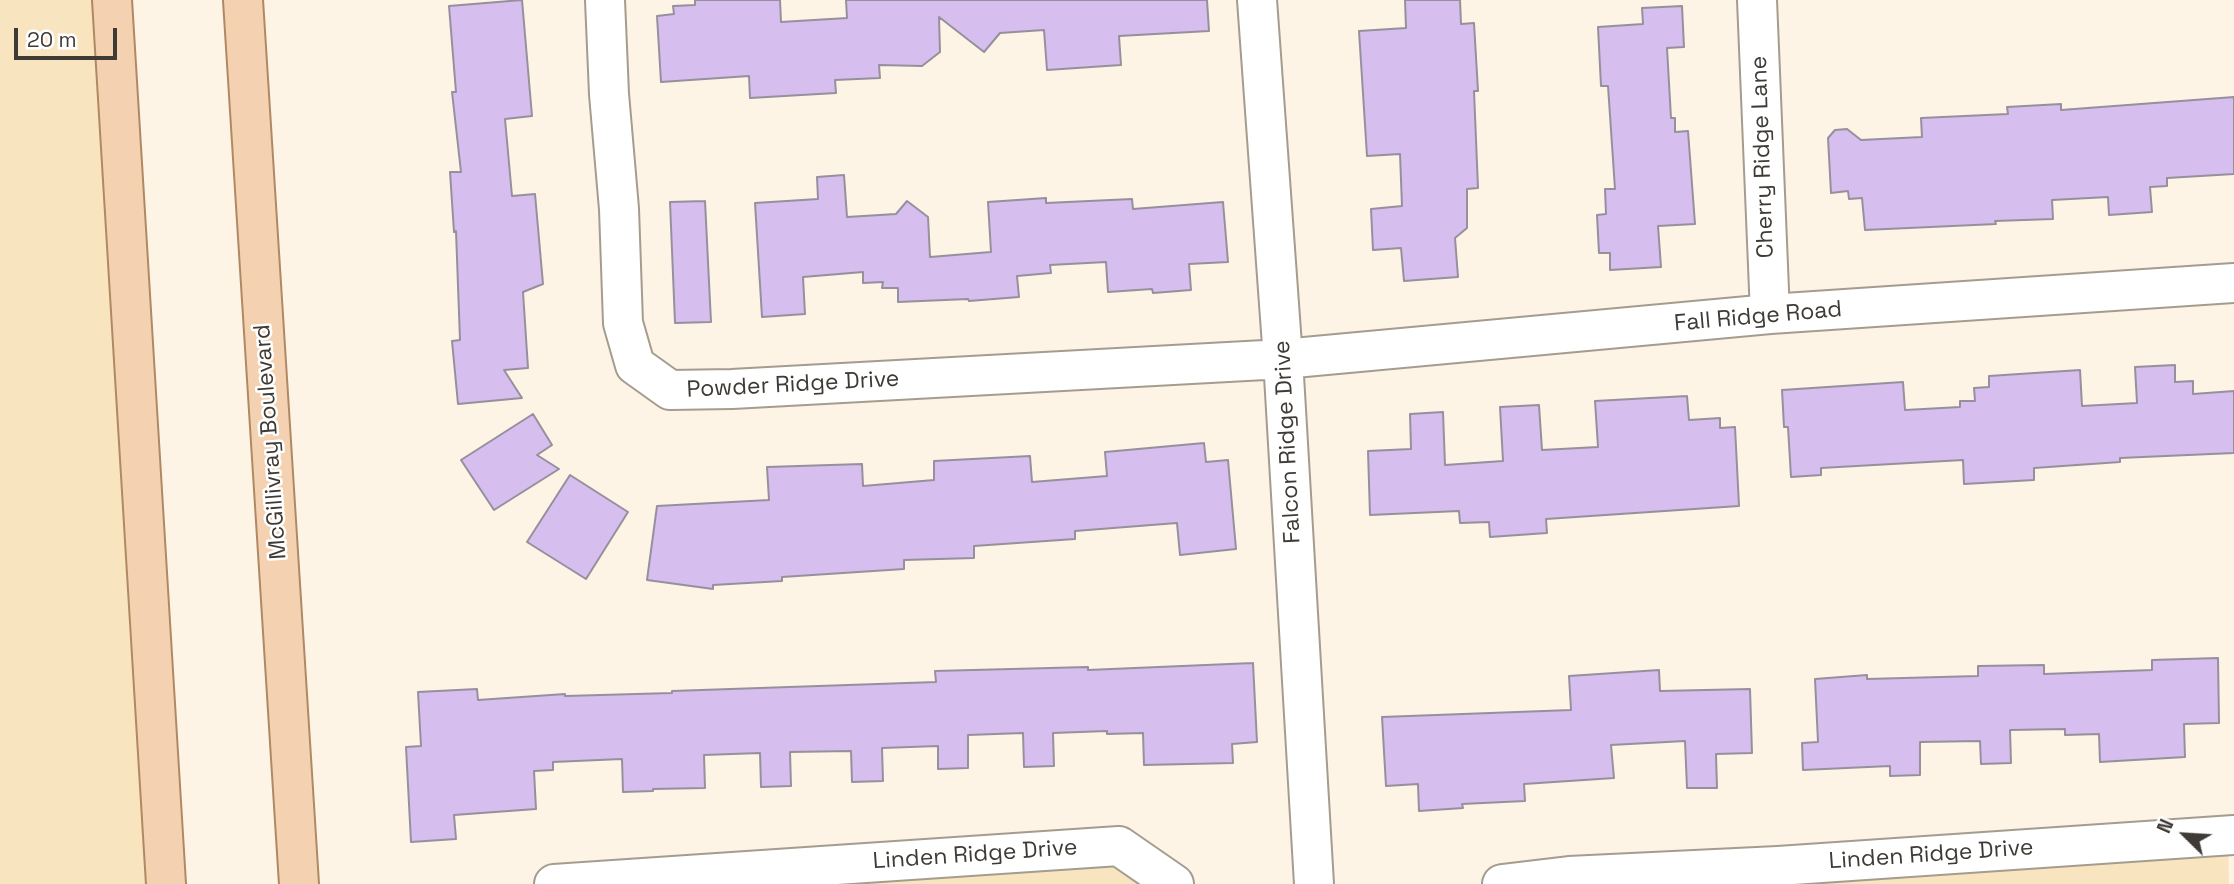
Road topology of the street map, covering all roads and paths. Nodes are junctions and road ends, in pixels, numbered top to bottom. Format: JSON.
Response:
{"nodes":[{"id":1,"x":112,"y":0,"type":"edge"},
{"id":2,"x":243,"y":0,"type":"edge"},
{"id":3,"x":605,"y":0,"type":"edge"},
{"id":4,"x":1257,"y":0,"type":"edge"},
{"id":5,"x":1757,"y":0,"type":"edge"},
{"id":6,"x":2234,"y":283,"type":"edge"},
{"id":7,"x":1770,"y":314,"type":"junction"},
{"id":8,"x":1283,"y":359,"type":"junction"},
{"id":9,"x":2234,"y":835,"type":"edge"},
{"id":10,"x":302,"y":877,"type":"edge"},
{"id":11,"x":166,"y":884,"type":"edge"},
{"id":12,"x":554,"y":884,"type":"edge"},
{"id":13,"x":1174,"y":884,"type":"edge"},
{"id":14,"x":1314,"y":884,"type":"edge"},
{"id":15,"x":1502,"y":884,"type":"edge"}],
"edges":[{"from":1,"to":11,"type":"main road"},
{"from":2,"to":10,"type":"main road","name":"McGillivray Boulevard"},
{"from":3,"to":8,"type":"street","name":"Powder Ridge Drive"},
{"from":4,"to":8,"type":"street","name":"Falcon Ridge Drive"},
{"from":5,"to":7,"type":"street","name":"Cherry Ridge Lane"},
{"from":6,"to":7,"type":"street","name":"Fall Ridge Road"},
{"from":7,"to":8,"type":"street","name":"Fall Ridge Road"},
{"from":8,"to":14,"type":"street","name":"Falcon Ridge Drive"},
{"from":9,"to":15,"type":"street","name":"Linden Ridge Drive"},
{"from":12,"to":13,"type":"street","name":"Linden Ridge Drive"}]}
